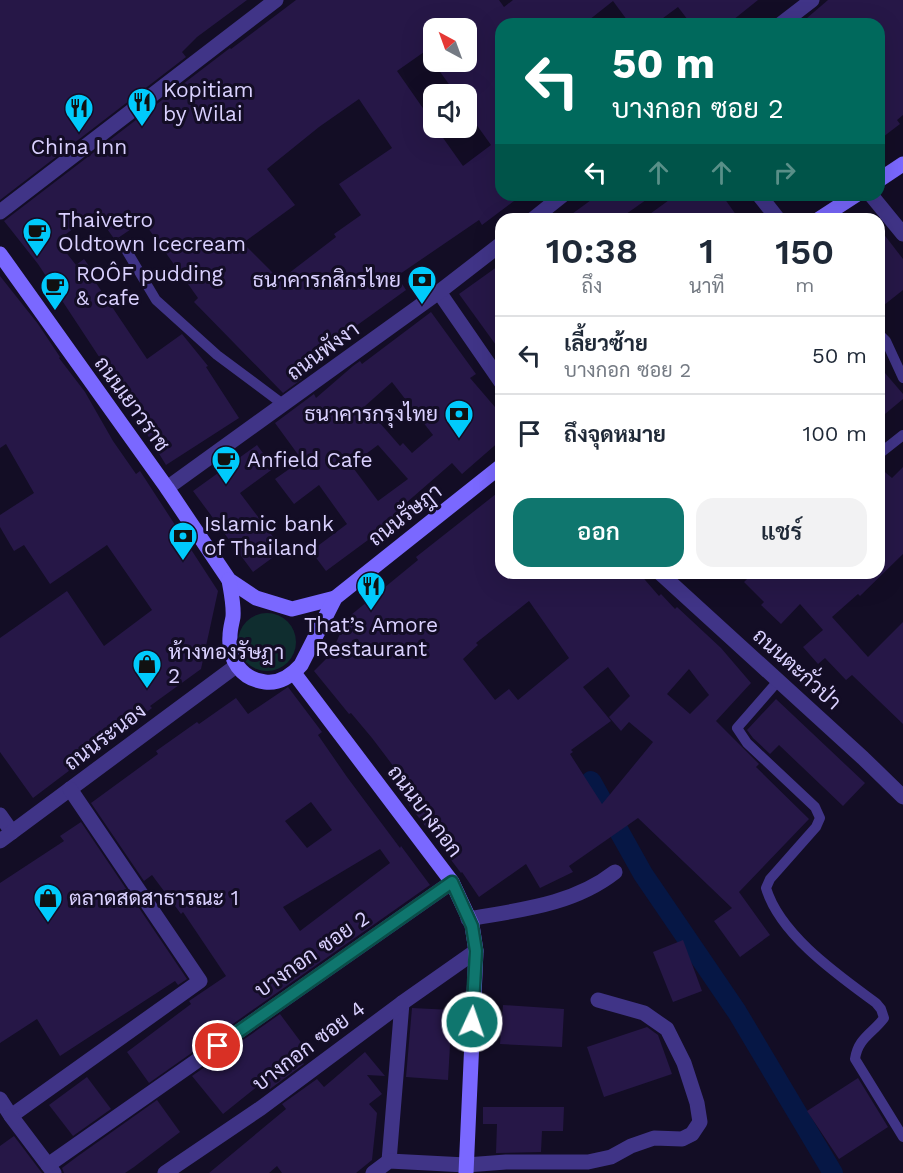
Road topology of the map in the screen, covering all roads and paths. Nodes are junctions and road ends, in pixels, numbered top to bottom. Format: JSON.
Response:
{"nodes":[{"id":1,"x":276,"y":0,"type":"edge"},
{"id":2,"x":812,"y":0,"type":"edge"},
{"id":3,"x":789,"y":18,"type":"edge"},
{"id":4,"x":903,"y":164,"type":"edge"},
{"id":5,"x":885,"y":176,"type":"edge"},
{"id":6,"x":556,"y":201,"type":"edge"},
{"id":7,"x":764,"y":201,"type":"edge"},
{"id":8,"x":847,"y":201,"type":"edge"},
{"id":9,"x":876,"y":201,"type":"edge"},
{"id":10,"x":0,"y":213,"type":"edge"},
{"id":11,"x":540,"y":213,"type":"edge"},
{"id":12,"x":773,"y":213,"type":"edge"},
{"id":13,"x":828,"y":213,"type":"edge"},
{"id":14,"x":903,"y":234,"type":"edge"},
{"id":15,"x":122,"y":243,"type":"dead end"},
{"id":16,"x":495,"y":249,"type":"edge"},
{"id":17,"x":0,"y":254,"type":"edge"},
{"id":18,"x":440,"y":292,"type":"junction"},
{"id":19,"x":885,"y":340,"type":"edge"},
{"id":20,"x":495,"y":373,"type":"edge"},
{"id":21,"x":903,"y":378,"type":"edge"},
{"id":22,"x":284,"y":405,"type":"junction"},
{"id":23,"x":903,"y":435,"type":"edge"},
{"id":24,"x":885,"y":449,"type":"edge"},
{"id":25,"x":495,"y":471,"type":"edge"},
{"id":26,"x":167,"y":488,"type":"junction"},
{"id":27,"x":229,"y":579,"type":"junction"},
{"id":28,"x":667,"y":579,"type":"edge"},
{"id":29,"x":335,"y":598,"type":"junction"},
{"id":30,"x":236,"y":666,"type":"junction"},
{"id":31,"x":294,"y":673,"type":"junction"},
{"id":32,"x":778,"y":681,"type":"junction"},
{"id":33,"x":70,"y":789,"type":"junction"},
{"id":34,"x":903,"y":798,"type":"edge"},
{"id":35,"x":0,"y":815,"type":"edge"},
{"id":36,"x":6,"y":836,"type":"edge"},
{"id":37,"x":615,"y":872,"type":"dead end"},
{"id":38,"x":452,"y":882,"type":"junction"},
{"id":39,"x":468,"y":919,"type":"junction"},
{"id":40,"x":476,"y":951,"type":"junction"},
{"id":41,"x":598,"y":999,"type":"dead end"},
{"id":42,"x":402,"y":1003,"type":"junction"},
{"id":43,"x":0,"y":1099,"type":"edge"},
{"id":44,"x":11,"y":1116,"type":"junction"},
{"id":45,"x":903,"y":1137,"type":"edge"},
{"id":46,"x":389,"y":1161,"type":"junction"},
{"id":47,"x":51,"y":1169,"type":"edge"},
{"id":48,"x":466,"y":1169,"type":"edge"},
{"id":49,"x":165,"y":1173,"type":"edge"},
{"id":50,"x":373,"y":1173,"type":"edge"}],
"edges":[{"from":1,"to":10,"type":"street"},
{"from":2,"to":3,"type":"street"},
{"from":4,"to":5,"type":"main road"},
{"from":6,"to":11,"type":"street"},
{"from":7,"to":12,"type":"street"},
{"from":8,"to":13,"type":"main road"},
{"from":9,"to":14,"type":"street"},
{"from":15,"to":22,"type":"lane"},
{"from":16,"to":18,"type":"street","name":"ถนนพังงา"},
{"from":17,"to":26,"type":"main road","name":"ถนนเยาวราช"},
{"from":18,"to":20,"type":"street"},
{"from":18,"to":22,"type":"street","name":"ถนนพังงา"},
{"from":19,"to":21,"type":"lane"},
{"from":22,"to":26,"type":"street","name":"ถนนพังงา"},
{"from":23,"to":24,"type":"lane"},
{"from":25,"to":29,"type":"main road","name":"ถนนรัษฎา"},
{"from":26,"to":27,"type":"main road","name":"ถนนเยาวราช"},
{"from":27,"to":29,"type":"main road"},
{"from":27,"to":30,"type":"main road"},
{"from":28,"to":32,"type":"street","name":"ถนนตะกั่วป่า"},
{"from":29,"to":31,"type":"main road"},
{"from":30,"to":31,"type":"main road"},
{"from":30,"to":33,"type":"street","name":"ถนนระนอง"},
{"from":31,"to":38,"type":"main road","name":"ถนนบางกอก"},
{"from":32,"to":34,"type":"street","name":"ถนนตะกั่วป่า"},
{"from":32,"to":45,"type":"lane"},
{"from":33,"to":36,"type":"street","name":"ถนนระนอง"},
{"from":33,"to":44,"type":"street"},
{"from":35,"to":36,"type":"street"},
{"from":37,"to":39,"type":"street"},
{"from":38,"to":39,"type":"main road","name":"ถนนบางกอก"},
{"from":38,"to":47,"type":"street","name":"บางกอก ซอย 2"},
{"from":39,"to":40,"type":"main road","name":"ถนนบางกอก"},
{"from":40,"to":42,"type":"street","name":"บางกอก ซอย 4"},
{"from":40,"to":48,"type":"main road","name":"ถนนบางกอก"},
{"from":41,"to":48,"type":"street"},
{"from":42,"to":46,"type":"street"},
{"from":42,"to":49,"type":"street","name":"บางกอก ซอย 4"},
{"from":43,"to":44,"type":"street"},
{"from":44,"to":47,"type":"street"},
{"from":46,"to":48,"type":"street"},
{"from":46,"to":50,"type":"street"}]}
